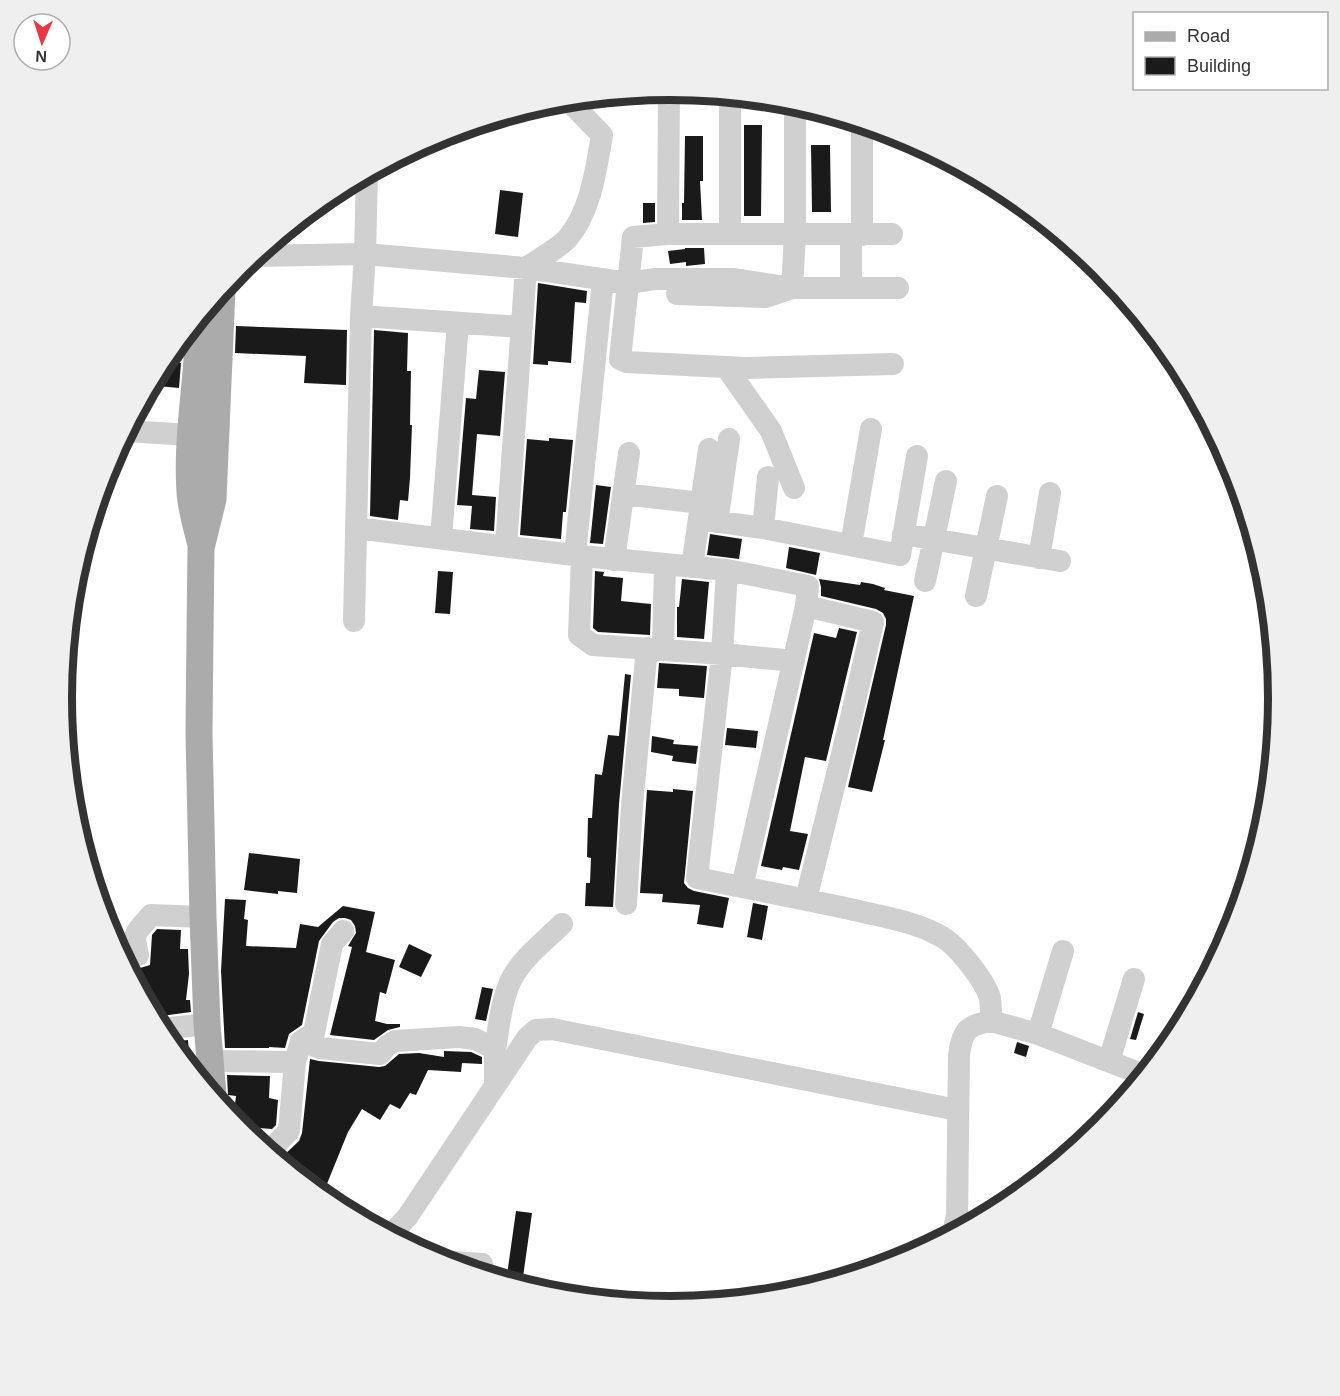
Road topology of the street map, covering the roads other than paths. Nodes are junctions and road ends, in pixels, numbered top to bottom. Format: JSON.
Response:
{"nodes":[{"id":1,"x":669,"y":100,"type":"edge"},
{"id":2,"x":730,"y":103,"type":"edge"},
{"id":3,"x":576,"y":107,"type":"edge"},
{"id":4,"x":795,"y":113,"type":"edge"},
{"id":5,"x":862,"y":132,"type":"edge"},
{"id":6,"x":367,"y":183,"type":"edge"},
{"id":7,"x":669,"y":234,"type":"junction"},
{"id":8,"x":730,"y":234,"type":"junction"},
{"id":9,"x":892,"y":234,"type":"dead end"},
{"id":10,"x":857,"y":235,"type":"junction"},
{"id":11,"x":795,"y":236,"type":"junction"},
{"id":12,"x":365,"y":254,"type":"junction"},
{"id":13,"x":268,"y":256,"type":"edge"},
{"id":14,"x":526,"y":268,"type":"junction"},
{"id":15,"x":603,"y":279,"type":"junction"},
{"id":16,"x":628,"y":283,"type":"junction"},
{"id":17,"x":792,"y":288,"type":"junction"},
{"id":18,"x":851,"y":288,"type":"junction"},
{"id":19,"x":898,"y":288,"type":"dead end"},
{"id":20,"x":221,"y":302,"type":"edge"},
{"id":21,"x":361,"y":316,"type":"junction"},
{"id":22,"x":458,"y":323,"type":"junction"},
{"id":23,"x":522,"y":327,"type":"junction"},
{"id":24,"x":187,"y":346,"type":"edge"},
{"id":25,"x":893,"y":364,"type":"dead end"},
{"id":26,"x":726,"y":367,"type":"junction"},
{"id":27,"x":871,"y":429,"type":"dead end"},
{"id":28,"x":135,"y":432,"type":"edge"},
{"id":29,"x":189,"y":435,"type":"junction"},
{"id":30,"x":719,"y":444,"type":"dead end"},
{"id":31,"x":629,"y":453,"type":"dead end"},
{"id":32,"x":917,"y":456,"type":"dead end"},
{"id":33,"x":768,"y":477,"type":"dead end"},
{"id":34,"x":946,"y":481,"type":"dead end"},
{"id":35,"x":794,"y":488,"type":"dead end"},
{"id":36,"x":1050,"y":493,"type":"dead end"},
{"id":37,"x":623,"y":494,"type":"junction"},
{"id":38,"x":997,"y":496,"type":"dead end"},
{"id":39,"x":706,"y":515,"type":"junction"},
{"id":40,"x":356,"y":528,"type":"junction"},
{"id":41,"x":763,"y":528,"type":"junction"},
{"id":42,"x":903,"y":534,"type":"junction"},
{"id":43,"x":441,"y":538,"type":"junction"},
{"id":44,"x":934,"y":540,"type":"junction"},
{"id":45,"x":851,"y":545,"type":"junction"},
{"id":46,"x":506,"y":546,"type":"junction"},
{"id":47,"x":201,"y":548,"type":"junction"},
{"id":48,"x":986,"y":549,"type":"junction"},
{"id":49,"x":578,"y":555,"type":"junction"},
{"id":50,"x":614,"y":560,"type":"junction"},
{"id":51,"x":665,"y":564,"type":"junction"},
{"id":52,"x":692,"y":567,"type":"junction"},
{"id":53,"x":727,"y":570,"type":"junction"},
{"id":54,"x":925,"y":581,"type":"dead end"},
{"id":55,"x":976,"y":596,"type":"dead end"},
{"id":56,"x":807,"y":606,"type":"junction"},
{"id":57,"x":354,"y":621,"type":"dead end"},
{"id":58,"x":655,"y":649,"type":"junction"},
{"id":59,"x":722,"y":654,"type":"junction"},
{"id":60,"x":794,"y":661,"type":"junction"},
{"id":61,"x":742,"y":887,"type":"junction"},
{"id":62,"x":806,"y":899,"type":"junction"},
{"id":63,"x":626,"y":904,"type":"dead end"},
{"id":64,"x":202,"y":917,"type":"junction"},
{"id":65,"x":562,"y":924,"type":"dead end"},
{"id":66,"x":343,"y":931,"type":"dead end"},
{"id":67,"x":1063,"y":951,"type":"dead end"},
{"id":68,"x":138,"y":955,"type":"dead end"},
{"id":69,"x":1134,"y":979,"type":"dead end"},
{"id":70,"x":991,"y":1021,"type":"junction"},
{"id":71,"x":207,"y":1024,"type":"junction"},
{"id":72,"x":172,"y":1028,"type":"edge"},
{"id":73,"x":1038,"y":1034,"type":"junction"},
{"id":74,"x":495,"y":1049,"type":"junction"},
{"id":75,"x":298,"y":1051,"type":"junction"},
{"id":76,"x":210,"y":1061,"type":"junction"},
{"id":77,"x":1109,"y":1061,"type":"junction"},
{"id":78,"x":1136,"y":1072,"type":"edge"},
{"id":79,"x":212,"y":1082,"type":"edge"},
{"id":80,"x":495,"y":1084,"type":"junction"},
{"id":81,"x":957,"y":1110,"type":"junction"},
{"id":82,"x":274,"y":1146,"type":"edge"},
{"id":83,"x":954,"y":1224,"type":"edge"},
{"id":84,"x":396,"y":1229,"type":"edge"},
{"id":85,"x":477,"y":1264,"type":"edge"},
{"id":86,"x":482,"y":1264,"type":"dead end"}],
"edges":[{"from":1,"to":7,"type":"street"},
{"from":2,"to":8,"type":"street"},
{"from":3,"to":14,"type":"street"},
{"from":4,"to":11,"type":"street"},
{"from":5,"to":10,"type":"street"},
{"from":6,"to":12,"type":"street"},
{"from":7,"to":8,"type":"street"},
{"from":7,"to":16,"type":"street"},
{"from":8,"to":11,"type":"street"},
{"from":9,"to":10,"type":"street"},
{"from":10,"to":11,"type":"street"},
{"from":10,"to":18,"type":"street"},
{"from":11,"to":17,"type":"street"},
{"from":12,"to":13,"type":"street"},
{"from":12,"to":14,"type":"street"},
{"from":12,"to":21,"type":"street"},
{"from":14,"to":15,"type":"street"},
{"from":14,"to":23,"type":"street"},
{"from":15,"to":16,"type":"street"},
{"from":15,"to":49,"type":"street"},
{"from":16,"to":17,"type":"street"},
{"from":16,"to":26,"type":"street"},
{"from":17,"to":18,"type":"street"},
{"from":18,"to":19,"type":"street"},
{"from":20,"to":47,"type":"main road"},
{"from":21,"to":22,"type":"street"},
{"from":21,"to":40,"type":"street"},
{"from":22,"to":23,"type":"street"},
{"from":22,"to":43,"type":"street"},
{"from":23,"to":46,"type":"street"},
{"from":24,"to":29,"type":"main road"},
{"from":25,"to":26,"type":"street"},
{"from":26,"to":35,"type":"street"},
{"from":27,"to":45,"type":"street"},
{"from":28,"to":29,"type":"street"},
{"from":29,"to":47,"type":"main road"},
{"from":30,"to":39,"type":"street"},
{"from":31,"to":37,"type":"street"},
{"from":32,"to":42,"type":"street"},
{"from":33,"to":41,"type":"street"},
{"from":34,"to":44,"type":"street"},
{"from":36,"to":48,"type":"street"},
{"from":37,"to":39,"type":"street"},
{"from":37,"to":50,"type":"street"},
{"from":38,"to":48,"type":"street"},
{"from":39,"to":41,"type":"street"},
{"from":39,"to":52,"type":"street"},
{"from":40,"to":43,"type":"street"},
{"from":40,"to":57,"type":"street"},
{"from":41,"to":45,"type":"street"},
{"from":42,"to":44,"type":"street"},
{"from":42,"to":45,"type":"street"},
{"from":43,"to":46,"type":"street"},
{"from":44,"to":48,"type":"street"},
{"from":44,"to":54,"type":"street"},
{"from":46,"to":49,"type":"street"},
{"from":47,"to":64,"type":"main road"},
{"from":48,"to":55,"type":"street"},
{"from":49,"to":50,"type":"street"},
{"from":49,"to":58,"type":"street"},
{"from":50,"to":51,"type":"street"},
{"from":51,"to":52,"type":"street"},
{"from":51,"to":58,"type":"street"},
{"from":52,"to":53,"type":"street"},
{"from":53,"to":56,"type":"street"},
{"from":53,"to":59,"type":"street"},
{"from":56,"to":60,"type":"street"},
{"from":56,"to":62,"type":"street"},
{"from":58,"to":59,"type":"street"},
{"from":58,"to":63,"type":"street"},
{"from":59,"to":60,"type":"street"},
{"from":59,"to":61,"type":"street"},
{"from":60,"to":61,"type":"street"},
{"from":61,"to":62,"type":"street"},
{"from":62,"to":70,"type":"street"},
{"from":64,"to":68,"type":"street"},
{"from":64,"to":71,"type":"main road"},
{"from":65,"to":74,"type":"street"},
{"from":66,"to":75,"type":"street"},
{"from":67,"to":73,"type":"street"},
{"from":69,"to":77,"type":"street"},
{"from":70,"to":73,"type":"street"},
{"from":70,"to":81,"type":"street"},
{"from":71,"to":72,"type":"street"},
{"from":71,"to":76,"type":"main road"},
{"from":73,"to":77,"type":"street"},
{"from":74,"to":75,"type":"street"},
{"from":74,"to":80,"type":"street"},
{"from":75,"to":76,"type":"street"},
{"from":75,"to":82,"type":"street"},
{"from":76,"to":79,"type":"main road"},
{"from":77,"to":78,"type":"street"},
{"from":80,"to":81,"type":"street"},
{"from":80,"to":84,"type":"street"},
{"from":81,"to":83,"type":"street"},
{"from":85,"to":86,"type":"street"}]}
